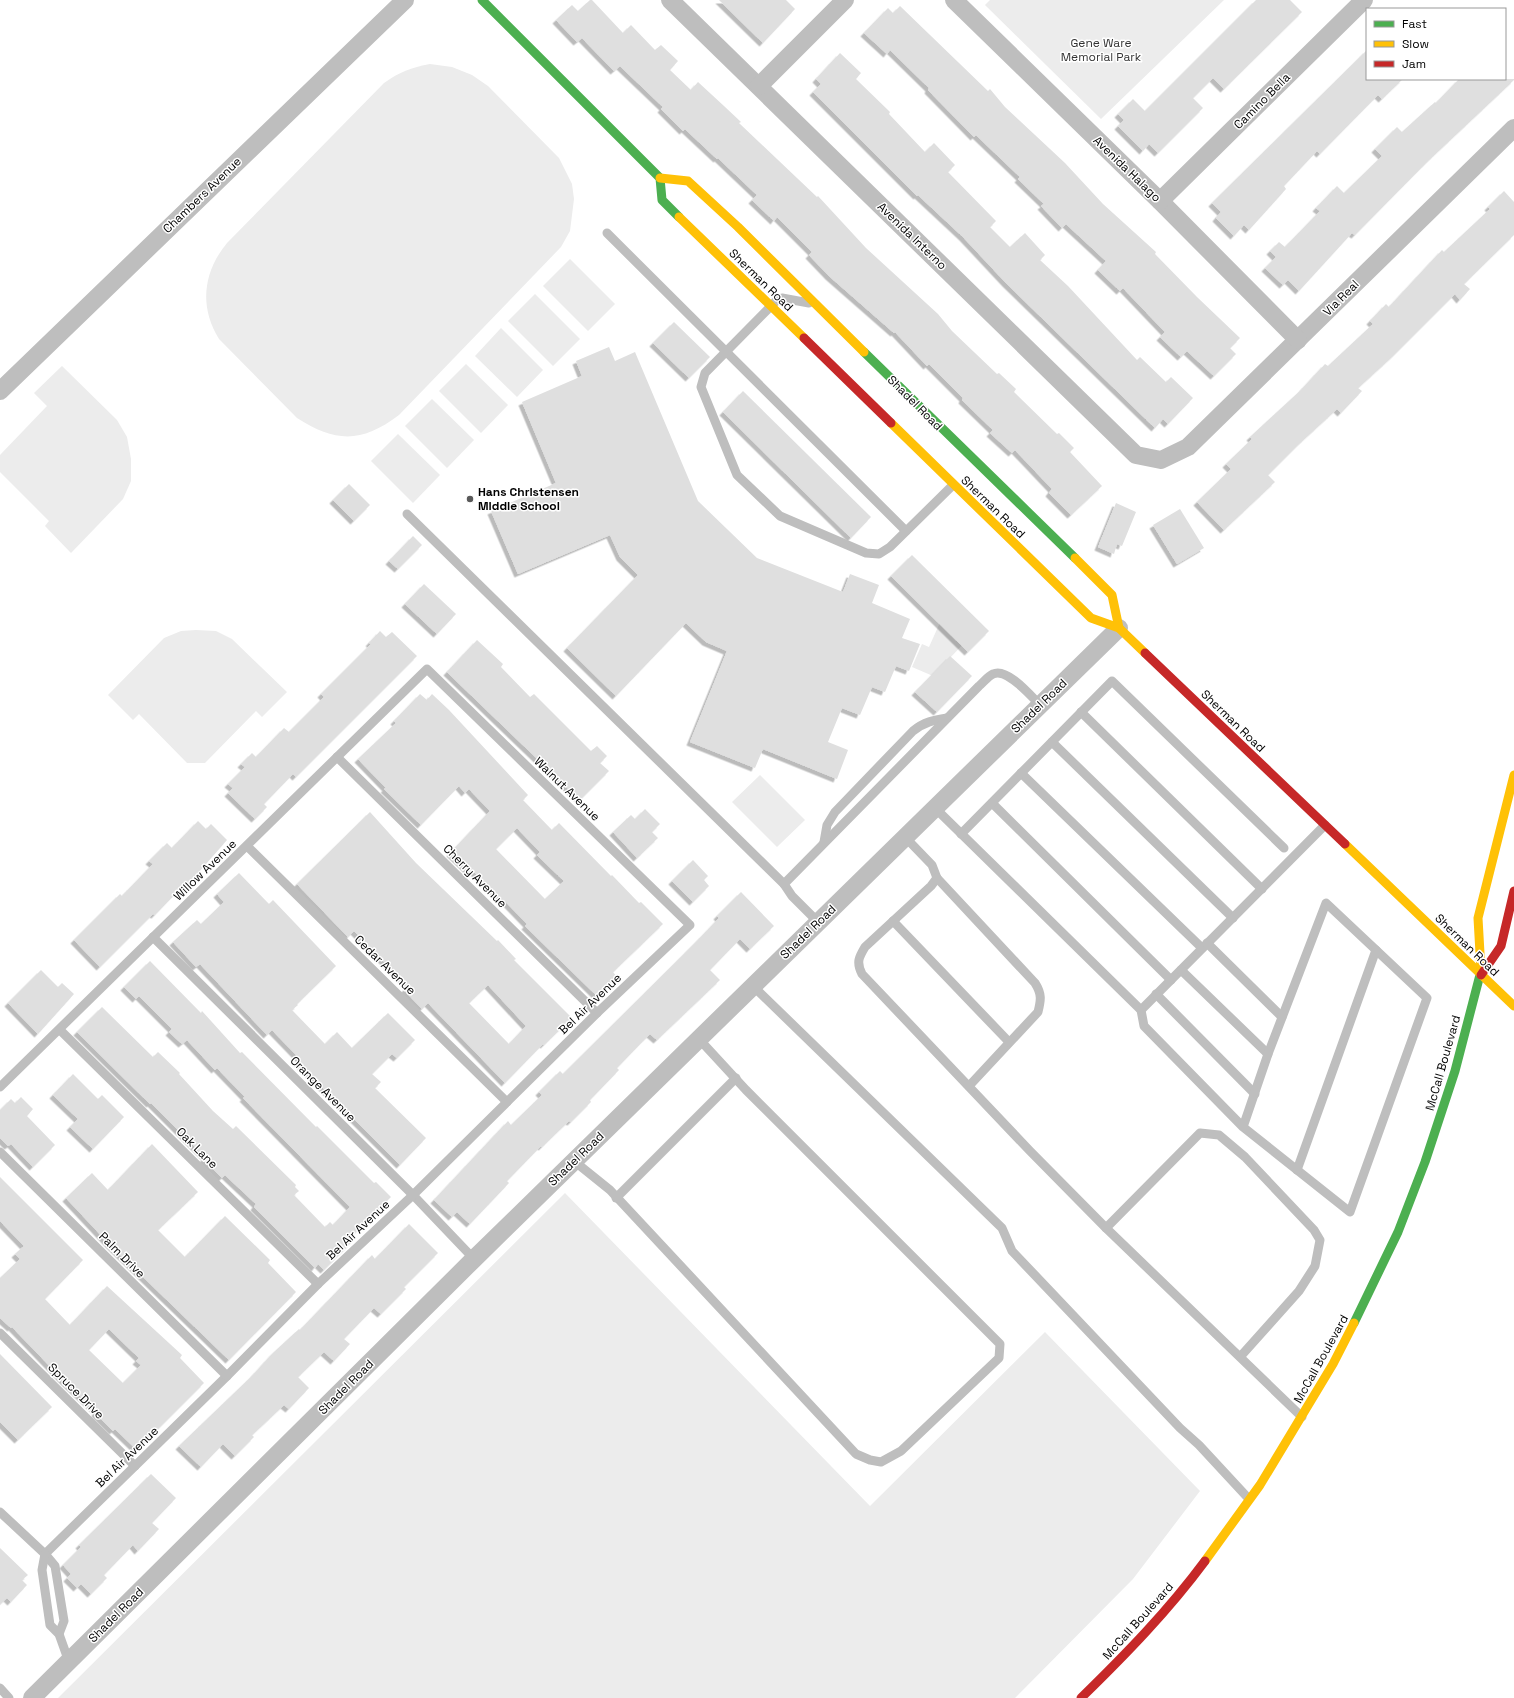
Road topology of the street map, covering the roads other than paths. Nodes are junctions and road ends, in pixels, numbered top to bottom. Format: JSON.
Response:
{"nodes":[{"id":1,"x":405,"y":0,"type":"edge"},
{"id":2,"x":482,"y":0,"type":"edge"},
{"id":3,"x":670,"y":0,"type":"edge"},
{"id":4,"x":845,"y":0,"type":"edge"},
{"id":5,"x":954,"y":0,"type":"edge"},
{"id":6,"x":1364,"y":0,"type":"edge"},
{"id":7,"x":758,"y":86,"type":"junction"},
{"id":8,"x":1514,"y":128,"type":"edge"},
{"id":9,"x":660,"y":178,"type":"junction"},
{"id":10,"x":1160,"y":201,"type":"junction"},
{"id":11,"x":607,"y":233,"type":"dead end"},
{"id":12,"x":816,"y":304,"type":"junction"},
{"id":13,"x":771,"y":306,"type":"junction"},
{"id":14,"x":1298,"y":340,"type":"junction"},
{"id":15,"x":726,"y":352,"type":"junction"},
{"id":16,"x":0,"y":391,"type":"edge"},
{"id":17,"x":1161,"y":460,"type":"joint"},
{"id":18,"x":953,"y":485,"type":"junction"},
{"id":19,"x":407,"y":514,"type":"dead end"},
{"id":20,"x":906,"y":531,"type":"junction"},
{"id":21,"x":1119,"y":628,"type":"junction"},
{"id":22,"x":427,"y":669,"type":"joint"},
{"id":23,"x":1040,"y":705,"type":"junction"},
{"id":24,"x":1081,"y":712,"type":"junction"},
{"id":25,"x":947,"y":718,"type":"junction"},
{"id":26,"x":1052,"y":742,"type":"junction"},
{"id":27,"x":337,"y":757,"type":"junction"},
{"id":28,"x":1021,"y":773,"type":"junction"},
{"id":29,"x":1514,"y":775,"type":"edge"},
{"id":30,"x":992,"y":803,"type":"junction"},
{"id":31,"x":935,"y":808,"type":"junction"},
{"id":32,"x":1325,"y":825,"type":"junction"},
{"id":33,"x":961,"y":834,"type":"junction"},
{"id":34,"x":905,"y":837,"type":"junction"},
{"id":35,"x":824,"y":842,"type":"junction"},
{"id":36,"x":247,"y":846,"type":"junction"},
{"id":37,"x":1284,"y":848,"type":"dead end"},
{"id":38,"x":937,"y":878,"type":"junction"},
{"id":39,"x":784,"y":884,"type":"junction"},
{"id":40,"x":1262,"y":889,"type":"junction"},
{"id":41,"x":1514,"y":891,"type":"edge"},
{"id":42,"x":1233,"y":918,"type":"junction"},
{"id":43,"x":893,"y":921,"type":"junction"},
{"id":44,"x":818,"y":922,"type":"junction"},
{"id":45,"x":690,"y":925,"type":"joint"},
{"id":46,"x":153,"y":937,"type":"junction"},
{"id":47,"x":1205,"y":946,"type":"junction"},
{"id":48,"x":1376,"y":950,"type":"junction"},
{"id":49,"x":1181,"y":970,"type":"junction"},
{"id":50,"x":1481,"y":975,"type":"junction"},
{"id":51,"x":1171,"y":980,"type":"junction"},
{"id":52,"x":753,"y":986,"type":"junction"},
{"id":53,"x":1156,"y":994,"type":"junction"},
{"id":54,"x":1514,"y":1006,"type":"edge"},
{"id":55,"x":1141,"y":1010,"type":"junction"},
{"id":56,"x":597,"y":1013,"type":"junction"},
{"id":57,"x":1282,"y":1017,"type":"junction"},
{"id":58,"x":60,"y":1030,"type":"junction"},
{"id":59,"x":699,"y":1039,"type":"junction"},
{"id":60,"x":1009,"y":1042,"type":"junction"},
{"id":61,"x":1268,"y":1054,"type":"junction"},
{"id":62,"x":736,"y":1078,"type":"junction"},
{"id":63,"x":969,"y":1086,"type":"junction"},
{"id":64,"x":0,"y":1088,"type":"edge"},
{"id":65,"x":1255,"y":1094,"type":"junction"},
{"id":66,"x":507,"y":1102,"type":"junction"},
{"id":67,"x":1243,"y":1127,"type":"junction"},
{"id":68,"x":0,"y":1152,"type":"edge"},
{"id":69,"x":574,"y":1161,"type":"junction"},
{"id":70,"x":1297,"y":1170,"type":"junction"},
{"id":71,"x":413,"y":1195,"type":"junction"},
{"id":72,"x":616,"y":1198,"type":"junction"},
{"id":73,"x":1106,"y":1228,"type":"junction"},
{"id":74,"x":474,"y":1259,"type":"junction"},
{"id":75,"x":318,"y":1284,"type":"junction"},
{"id":76,"x":0,"y":1333,"type":"edge"},
{"id":77,"x":1240,"y":1357,"type":"junction"},
{"id":78,"x":227,"y":1376,"type":"junction"},
{"id":79,"x":1302,"y":1417,"type":"junction"},
{"id":80,"x":134,"y":1466,"type":"junction"},
{"id":81,"x":1250,"y":1499,"type":"junction"},
{"id":82,"x":0,"y":1512,"type":"edge"},
{"id":83,"x":45,"y":1554,"type":"junction"},
{"id":84,"x":59,"y":1634,"type":"junction"},
{"id":85,"x":69,"y":1662,"type":"junction"},
{"id":86,"x":0,"y":1688,"type":"edge"},
{"id":87,"x":9,"y":1698,"type":"edge"},
{"id":88,"x":32,"y":1698,"type":"edge"},
{"id":89,"x":1081,"y":1698,"type":"edge"}],
"edges":[{"from":1,"to":16,"type":"street","name":"Chambers Avenue"},
{"from":2,"to":9,"type":"street"},
{"from":3,"to":7,"type":"street","name":"Avenida Interno"},
{"from":4,"to":7,"type":"street"},
{"from":5,"to":10,"type":"street","name":"Avenida Halago"},
{"from":6,"to":10,"type":"street","name":"Camino Bella"},
{"from":7,"to":17,"type":"street","name":"Avenida Interno"},
{"from":8,"to":14,"type":"street","name":"Via Real"},
{"from":9,"to":12,"type":"street","name":"Shadel Road"},
{"from":9,"to":13,"type":"street","name":"Sherman Road"},
{"from":10,"to":14,"type":"street","name":"Avenida Halago"},
{"from":11,"to":15,"type":"lane"},
{"from":12,"to":13,"type":"lane"},
{"from":12,"to":21,"type":"street","name":"Shadel Road"},
{"from":13,"to":15,"type":"lane"},
{"from":13,"to":18,"type":"street","name":"Sherman Road"},
{"from":14,"to":17,"type":"street","name":"Via Real"},
{"from":15,"to":20,"type":"lane"},
{"from":15,"to":20,"type":"lane"},
{"from":18,"to":20,"type":"lane"},
{"from":18,"to":21,"type":"street","name":"Sherman Road"},
{"from":19,"to":39,"type":"lane"},
{"from":21,"to":23,"type":"street","name":"Shadel Road"},
{"from":21,"to":32,"type":"street","name":"Sherman Road"},
{"from":22,"to":27,"type":"lane","name":"Willow Avenue"},
{"from":22,"to":45,"type":"lane","name":"Walnut Avenue"},
{"from":23,"to":25,"type":"lane"},
{"from":23,"to":31,"type":"street","name":"Shadel Road"},
{"from":24,"to":26,"type":"lane"},
{"from":24,"to":37,"type":"lane"},
{"from":24,"to":40,"type":"lane"},
{"from":25,"to":35,"type":"lane"},
{"from":25,"to":35,"type":"lane"},
{"from":26,"to":28,"type":"lane"},
{"from":26,"to":42,"type":"lane"},
{"from":27,"to":36,"type":"lane","name":"Willow Avenue"},
{"from":27,"to":56,"type":"lane","name":"Cherry Avenue"},
{"from":28,"to":30,"type":"lane"},
{"from":28,"to":47,"type":"lane"},
{"from":29,"to":50,"type":"street","name":"McCall Boulevard"},
{"from":30,"to":33,"type":"lane"},
{"from":30,"to":51,"type":"lane"},
{"from":31,"to":33,"type":"lane"},
{"from":31,"to":34,"type":"street","name":"Shadel Road"},
{"from":32,"to":40,"type":"lane"},
{"from":32,"to":50,"type":"street","name":"Sherman Road"},
{"from":33,"to":55,"type":"lane"},
{"from":34,"to":38,"type":"lane"},
{"from":34,"to":44,"type":"street","name":"Shadel Road"},
{"from":35,"to":39,"type":"lane"},
{"from":36,"to":46,"type":"lane","name":"Willow Avenue"},
{"from":36,"to":66,"type":"lane","name":"Cedar Avenue"},
{"from":38,"to":43,"type":"lane"},
{"from":38,"to":60,"type":"lane"},
{"from":39,"to":44,"type":"lane"},
{"from":40,"to":42,"type":"lane"},
{"from":41,"to":50,"type":"street","name":"McCall Boulevard"},
{"from":42,"to":47,"type":"lane"},
{"from":43,"to":60,"type":"lane"},
{"from":43,"to":63,"type":"lane"},
{"from":44,"to":52,"type":"street","name":"Shadel Road"},
{"from":45,"to":56,"type":"lane","name":"Bel Air Avenue"},
{"from":46,"to":58,"type":"lane","name":"Willow Avenue"},
{"from":46,"to":71,"type":"lane","name":"Orange Avenue"},
{"from":47,"to":49,"type":"lane"},
{"from":47,"to":57,"type":"lane"},
{"from":48,"to":57,"type":"lane"},
{"from":48,"to":70,"type":"lane"},
{"from":48,"to":70,"type":"lane"},
{"from":49,"to":51,"type":"lane"},
{"from":49,"to":61,"type":"lane"},
{"from":50,"to":54,"type":"street","name":"Sherman Road"},
{"from":50,"to":79,"type":"street","name":"McCall Boulevard"},
{"from":51,"to":53,"type":"lane"},
{"from":52,"to":59,"type":"street","name":"Shadel Road"},
{"from":52,"to":81,"type":"lane"},
{"from":53,"to":55,"type":"lane"},
{"from":53,"to":65,"type":"lane"},
{"from":55,"to":67,"type":"lane"},
{"from":56,"to":66,"type":"lane","name":"Bel Air Avenue"},
{"from":57,"to":61,"type":"lane"},
{"from":58,"to":64,"type":"lane","name":"Willow Avenue"},
{"from":58,"to":75,"type":"lane","name":"Oak Lane"},
{"from":59,"to":62,"type":"lane"},
{"from":59,"to":69,"type":"street","name":"Shadel Road"},
{"from":60,"to":63,"type":"lane"},
{"from":61,"to":65,"type":"lane"},
{"from":62,"to":72,"type":"lane"},
{"from":62,"to":72,"type":"lane"},
{"from":63,"to":73,"type":"lane"},
{"from":65,"to":67,"type":"lane"},
{"from":66,"to":71,"type":"lane","name":"Bel Air Avenue"},
{"from":67,"to":70,"type":"lane"},
{"from":68,"to":78,"type":"lane","name":"Palm Drive"},
{"from":69,"to":72,"type":"lane"},
{"from":69,"to":74,"type":"street","name":"Shadel Road"},
{"from":71,"to":74,"type":"lane","name":"Orange Avenue"},
{"from":71,"to":75,"type":"lane","name":"Bel Air Avenue"},
{"from":73,"to":77,"type":"lane"},
{"from":73,"to":77,"type":"lane"},
{"from":74,"to":85,"type":"street","name":"Shadel Road"},
{"from":75,"to":78,"type":"lane","name":"Bel Air Avenue"},
{"from":76,"to":80,"type":"lane","name":"Spruce Drive"},
{"from":77,"to":79,"type":"lane"},
{"from":78,"to":80,"type":"lane","name":"Bel Air Avenue"},
{"from":79,"to":81,"type":"street","name":"McCall Boulevard"},
{"from":80,"to":83,"type":"lane","name":"Bel Air Avenue"},
{"from":81,"to":89,"type":"street","name":"McCall Boulevard"},
{"from":82,"to":83,"type":"lane"},
{"from":83,"to":84,"type":"lane"},
{"from":83,"to":84,"type":"lane"},
{"from":84,"to":85,"type":"lane"},
{"from":85,"to":88,"type":"street","name":"Shadel Road"},
{"from":86,"to":87,"type":"lane"}]}
